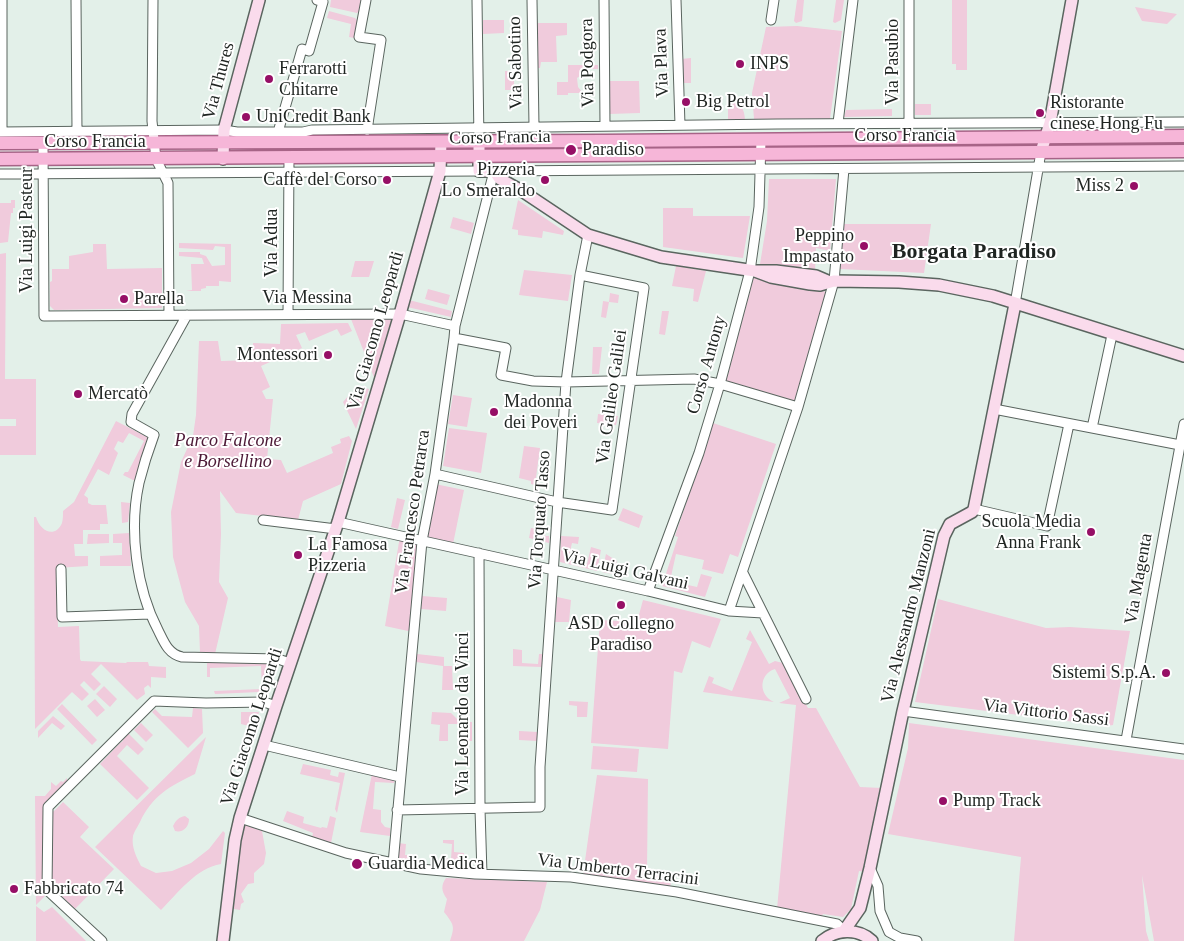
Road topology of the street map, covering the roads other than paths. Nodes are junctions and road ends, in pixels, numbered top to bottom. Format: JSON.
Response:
{"nodes":[{"id":1,"x":2,"y":0,"type":"edge"},
{"id":2,"x":76,"y":0,"type":"edge"},
{"id":3,"x":153,"y":0,"type":"edge"},
{"id":4,"x":259,"y":0,"type":"edge"},
{"id":5,"x":317,"y":0,"type":"edge"},
{"id":6,"x":366,"y":0,"type":"edge"},
{"id":7,"x":477,"y":0,"type":"edge"},
{"id":8,"x":532,"y":0,"type":"edge"},
{"id":9,"x":604,"y":0,"type":"edge"},
{"id":10,"x":676,"y":0,"type":"edge"},
{"id":11,"x":774,"y":0,"type":"edge"},
{"id":12,"x":853,"y":0,"type":"edge"},
{"id":13,"x":909,"y":0,"type":"edge"},
{"id":14,"x":1072,"y":0,"type":"edge"},
{"id":15,"x":771,"y":20,"type":"dead end"},
{"id":16,"x":1184,"y":122,"type":"edge"},
{"id":17,"x":838,"y":123,"type":"junction"},
{"id":18,"x":1050,"y":123,"type":"junction"},
{"id":19,"x":909,"y":124,"type":"junction"},
{"id":20,"x":680,"y":125,"type":"junction"},
{"id":21,"x":534,"y":126,"type":"junction"},
{"id":22,"x":605,"y":126,"type":"junction"},
{"id":23,"x":479,"y":127,"type":"junction"},
{"id":24,"x":441,"y":128,"type":"junction"},
{"id":25,"x":77,"y":130,"type":"junction"},
{"id":26,"x":224,"y":130,"type":"junction"},
{"id":27,"x":367,"y":130,"type":"junction"},
{"id":28,"x":278,"y":132,"type":"junction"},
{"id":29,"x":1,"y":136,"type":"edge"},
{"id":30,"x":1184,"y":136,"type":"edge"},
{"id":31,"x":1045,"y":138,"type":"junction"},
{"id":32,"x":761,"y":140,"type":"junction"},
{"id":33,"x":441,"y":142,"type":"junction"},
{"id":34,"x":479,"y":142,"type":"junction"},
{"id":35,"x":42,"y":143,"type":"junction"},
{"id":36,"x":223,"y":143,"type":"junction"},
{"id":37,"x":154,"y":146,"type":"junction"},
{"id":38,"x":1151,"y":151,"type":"junction"},
{"id":39,"x":1184,"y":151,"type":"edge"},
{"id":40,"x":1041,"y":152,"type":"junction"},
{"id":41,"x":761,"y":154,"type":"junction"},
{"id":42,"x":441,"y":156,"type":"junction"},
{"id":43,"x":479,"y":156,"type":"junction"},
{"id":44,"x":289,"y":158,"type":"junction"},
{"id":45,"x":0,"y":159,"type":"edge"},
{"id":46,"x":43,"y":159,"type":"junction"},
{"id":47,"x":223,"y":159,"type":"junction"},
{"id":48,"x":1184,"y":166,"type":"edge"},
{"id":49,"x":1151,"y":167,"type":"junction"},
{"id":50,"x":1038,"y":168,"type":"junction"},
{"id":51,"x":844,"y":169,"type":"junction"},
{"id":52,"x":494,"y":170,"type":"junction"},
{"id":53,"x":761,"y":170,"type":"junction"},
{"id":54,"x":479,"y":171,"type":"junction"},
{"id":55,"x":440,"y":172,"type":"junction"},
{"id":56,"x":223,"y":173,"type":"junction"},
{"id":57,"x":288,"y":173,"type":"junction"},
{"id":58,"x":0,"y":174,"type":"edge"},
{"id":59,"x":43,"y":174,"type":"junction"},
{"id":60,"x":165,"y":174,"type":"junction"},
{"id":61,"x":588,"y":235,"type":"junction"},
{"id":62,"x":752,"y":271,"type":"junction"},
{"id":63,"x":580,"y":275,"type":"junction"},
{"id":64,"x":832,"y":281,"type":"junction"},
{"id":65,"x":1015,"y":304,"type":"junction"},
{"id":66,"x":288,"y":314,"type":"junction"},
{"id":67,"x":400,"y":314,"type":"junction"},
{"id":68,"x":170,"y":315,"type":"junction"},
{"id":69,"x":187,"y":315,"type":"junction"},
{"id":70,"x":44,"y":316,"type":"joint"},
{"id":71,"x":455,"y":326,"type":"junction"},
{"id":72,"x":1112,"y":335,"type":"junction"},
{"id":73,"x":454,"y":338,"type":"junction"},
{"id":74,"x":1184,"y":356,"type":"edge"},
{"id":75,"x":631,"y":380,"type":"junction"},
{"id":76,"x":566,"y":382,"type":"junction"},
{"id":77,"x":720,"y":384,"type":"junction"},
{"id":78,"x":798,"y":407,"type":"junction"},
{"id":79,"x":994,"y":409,"type":"junction"},
{"id":80,"x":1069,"y":424,"type":"junction"},
{"id":81,"x":1184,"y":424,"type":"edge"},
{"id":82,"x":1092,"y":428,"type":"junction"},
{"id":83,"x":1180,"y":445,"type":"junction"},
{"id":84,"x":435,"y":474,"type":"junction"},
{"id":85,"x":557,"y":502,"type":"junction"},
{"id":86,"x":974,"y":510,"type":"junction"},
{"id":87,"x":263,"y":520,"type":"dead end"},
{"id":88,"x":337,"y":526,"type":"junction"},
{"id":89,"x":422,"y":541,"type":"junction"},
{"id":90,"x":479,"y":553,"type":"junction"},
{"id":91,"x":61,"y":569,"type":"dead end"},
{"id":92,"x":553,"y":570,"type":"junction"},
{"id":93,"x":743,"y":573,"type":"junction"},
{"id":94,"x":648,"y":591,"type":"junction"},
{"id":95,"x":729,"y":611,"type":"junction"},
{"id":96,"x":763,"y":612,"type":"junction"},
{"id":97,"x":150,"y":614,"type":"junction"},
{"id":98,"x":290,"y":663,"type":"junction"},
{"id":99,"x":806,"y":699,"type":"dead end"},
{"id":100,"x":276,"y":706,"type":"junction"},
{"id":101,"x":903,"y":711,"type":"junction"},
{"id":102,"x":1126,"y":740,"type":"junction"},
{"id":103,"x":264,"y":745,"type":"junction"},
{"id":104,"x":1184,"y":749,"type":"edge"},
{"id":105,"x":400,"y":776,"type":"junction"},
{"id":106,"x":480,"y":809,"type":"junction"},
{"id":107,"x":397,"y":810,"type":"junction"},
{"id":108,"x":240,"y":818,"type":"junction"},
{"id":109,"x":393,"y":864,"type":"junction"},
{"id":110,"x":870,"y":868,"type":"junction"},
{"id":111,"x":482,"y":874,"type":"junction"},
{"id":112,"x":860,"y":908,"type":"junction"},
{"id":113,"x":880,"y":911,"type":"junction"},
{"id":114,"x":844,"y":926,"type":"junction"},
{"id":115,"x":871,"y":940,"type":"edge"},
{"id":116,"x":102,"y":941,"type":"edge"},
{"id":117,"x":223,"y":941,"type":"edge"},
{"id":118,"x":822,"y":941,"type":"edge"},
{"id":119,"x":917,"y":941,"type":"edge"}],
"edges":[{"from":1,"to":29,"type":"street"},
{"from":2,"to":25,"type":"street"},
{"from":3,"to":37,"type":"street"},
{"from":4,"to":26,"type":"street","name":"Via Thures"},
{"from":5,"to":28,"type":"street"},
{"from":6,"to":27,"type":"street"},
{"from":7,"to":23,"type":"street"},
{"from":8,"to":21,"type":"street","name":"Via Sabotino"},
{"from":9,"to":22,"type":"street","name":"Via Podgora"},
{"from":10,"to":20,"type":"street","name":"Via Plava"},
{"from":11,"to":15,"type":"street"},
{"from":12,"to":17,"type":"street"},
{"from":13,"to":19,"type":"street","name":"Via Pasubio"},
{"from":14,"to":18,"type":"street"},
{"from":16,"to":18,"type":"street","name":"Corso Francia"},
{"from":17,"to":19,"type":"street","name":"Corso Francia"},
{"from":17,"to":20,"type":"street","name":"Corso Francia"},
{"from":18,"to":19,"type":"street","name":"Corso Francia"},
{"from":18,"to":31,"type":"street"},
{"from":20,"to":22,"type":"street","name":"Corso Francia"},
{"from":21,"to":22,"type":"street","name":"Corso Francia"},
{"from":21,"to":23,"type":"street","name":"Corso Francia"},
{"from":23,"to":24,"type":"street","name":"Corso Francia"},
{"from":23,"to":34,"type":"street"},
{"from":24,"to":27,"type":"street","name":"Corso Francia"},
{"from":24,"to":33,"type":"street","name":"Corso Francia"},
{"from":25,"to":29,"type":"street","name":"Corso Francia"},
{"from":25,"to":37,"type":"street","name":"Corso Francia"},
{"from":26,"to":28,"type":"street","name":"Corso Francia"},
{"from":26,"to":36,"type":"street","name":"Via Thures"},
{"from":26,"to":37,"type":"street","name":"Corso Francia"},
{"from":27,"to":28,"type":"street","name":"Corso Francia"},
{"from":29,"to":35,"type":"main road","name":"Corso Francia"},
{"from":30,"to":31,"type":"main road","name":"Corso Francia"},
{"from":31,"to":32,"type":"main road","name":"Corso Francia"},
{"from":31,"to":40,"type":"street"},
{"from":32,"to":34,"type":"main road","name":"Corso Francia"},
{"from":32,"to":41,"type":"street","name":"Corso Antony"},
{"from":33,"to":34,"type":"main road","name":"Corso Francia"},
{"from":33,"to":36,"type":"main road","name":"Corso Francia"},
{"from":33,"to":42,"type":"street","name":"Via Giacomo Leopardi"},
{"from":34,"to":43,"type":"street"},
{"from":35,"to":37,"type":"main road","name":"Corso Francia"},
{"from":35,"to":46,"type":"street","name":"Via Luigi Pasteur"},
{"from":36,"to":37,"type":"main road","name":"Corso Francia"},
{"from":36,"to":47,"type":"street","name":"Via Thures"},
{"from":37,"to":46,"type":"main road","name":"Corso Francia"},
{"from":37,"to":47,"type":"main road","name":"Corso Francia"},
{"from":37,"to":60,"type":"street"},
{"from":38,"to":39,"type":"main road","name":"Corso Francia"},
{"from":38,"to":40,"type":"main road","name":"Corso Francia"},
{"from":38,"to":49,"type":"street"},
{"from":40,"to":41,"type":"main road","name":"Corso Francia"},
{"from":40,"to":50,"type":"street"},
{"from":41,"to":43,"type":"main road","name":"Corso Francia"},
{"from":41,"to":53,"type":"street","name":"Corso Antony"},
{"from":42,"to":43,"type":"main road","name":"Corso Francia"},
{"from":42,"to":44,"type":"main road","name":"Corso Francia"},
{"from":42,"to":55,"type":"street","name":"Via Giacomo Leopardi"},
{"from":43,"to":54,"type":"street"},
{"from":44,"to":47,"type":"main road","name":"Corso Francia"},
{"from":44,"to":57,"type":"street","name":"Via Adua"},
{"from":45,"to":46,"type":"main road","name":"Corso Francia"},
{"from":46,"to":59,"type":"street","name":"Via Luigi Pasteur"},
{"from":47,"to":56,"type":"street","name":"Via Thures"},
{"from":48,"to":49,"type":"street","name":"Corso Francia"},
{"from":49,"to":50,"type":"street","name":"Corso Francia"},
{"from":50,"to":51,"type":"street","name":"Corso Francia"},
{"from":50,"to":65,"type":"street"},
{"from":51,"to":53,"type":"street","name":"Corso Francia"},
{"from":51,"to":64,"type":"street"},
{"from":52,"to":53,"type":"street","name":"Corso Francia"},
{"from":52,"to":54,"type":"street","name":"Corso Francia"},
{"from":52,"to":61,"type":"street"},
{"from":52,"to":71,"type":"street","name":"Via Francesco Petrarca"},
{"from":53,"to":62,"type":"street","name":"Corso Antony"},
{"from":54,"to":55,"type":"street","name":"Corso Francia"},
{"from":55,"to":57,"type":"street","name":"Corso Francia"},
{"from":55,"to":67,"type":"street","name":"Via Giacomo Leopardi"},
{"from":56,"to":57,"type":"street","name":"Corso Francia"},
{"from":56,"to":60,"type":"street","name":"Corso Francia"},
{"from":57,"to":66,"type":"street","name":"Via Adua"},
{"from":58,"to":59,"type":"street","name":"Corso Francia"},
{"from":59,"to":60,"type":"street","name":"Corso Francia"},
{"from":59,"to":70,"type":"street","name":"Via Luigi Pasteur"},
{"from":60,"to":68,"type":"street"},
{"from":61,"to":62,"type":"street"},
{"from":61,"to":63,"type":"street","name":"Via Torquato Tasso"},
{"from":62,"to":64,"type":"street"},
{"from":62,"to":77,"type":"street","name":"Corso Antony"},
{"from":63,"to":75,"type":"street","name":"Via Galileo Galilei"},
{"from":63,"to":76,"type":"street","name":"Via Torquato Tasso"},
{"from":64,"to":65,"type":"street"},
{"from":64,"to":78,"type":"street"},
{"from":65,"to":72,"type":"street"},
{"from":65,"to":79,"type":"street"},
{"from":66,"to":67,"type":"street","name":"Via Messina"},
{"from":66,"to":69,"type":"street","name":"Via Messina"},
{"from":67,"to":71,"type":"street","name":"Via Messina"},
{"from":67,"to":88,"type":"street","name":"Via Giacomo Leopardi"},
{"from":68,"to":69,"type":"street","name":"Via Messina"},
{"from":68,"to":70,"type":"street","name":"Via Messina"},
{"from":69,"to":97,"type":"street"},
{"from":71,"to":73,"type":"street","name":"Via Francesco Petrarca"},
{"from":72,"to":74,"type":"street"},
{"from":72,"to":82,"type":"street"},
{"from":73,"to":76,"type":"street"},
{"from":73,"to":84,"type":"street","name":"Via Francesco Petrarca"},
{"from":75,"to":76,"type":"street"},
{"from":75,"to":77,"type":"street"},
{"from":75,"to":85,"type":"street","name":"Via Galileo Galilei"},
{"from":76,"to":85,"type":"street","name":"Via Torquato Tasso"},
{"from":77,"to":78,"type":"street"},
{"from":77,"to":94,"type":"street","name":"Corso Antony"},
{"from":78,"to":93,"type":"street"},
{"from":79,"to":80,"type":"street"},
{"from":79,"to":86,"type":"street"},
{"from":80,"to":82,"type":"street"},
{"from":80,"to":86,"type":"street"},
{"from":81,"to":83,"type":"street","name":"Via Magenta"},
{"from":82,"to":83,"type":"street"},
{"from":83,"to":102,"type":"street","name":"Via Magenta"},
{"from":84,"to":85,"type":"street"},
{"from":84,"to":89,"type":"street","name":"Via Francesco Petrarca"},
{"from":85,"to":92,"type":"street","name":"Via Torquato Tasso"},
{"from":86,"to":101,"type":"street","name":"Via Alessandro Manzoni"},
{"from":87,"to":88,"type":"street"},
{"from":88,"to":89,"type":"street","name":"Via Luigi Galvani"},
{"from":88,"to":98,"type":"street","name":"Via Giacomo Leopardi"},
{"from":89,"to":90,"type":"street","name":"Via Luigi Galvani"},
{"from":89,"to":105,"type":"street","name":"Via Francesco Petrarca"},
{"from":90,"to":92,"type":"street","name":"Via Luigi Galvani"},
{"from":90,"to":106,"type":"street","name":"Via Leonardo da Vinci"},
{"from":91,"to":97,"type":"street"},
{"from":92,"to":94,"type":"street","name":"Via Luigi Galvani"},
{"from":92,"to":106,"type":"street","name":"Via Torquato Tasso"},
{"from":93,"to":95,"type":"street"},
{"from":93,"to":96,"type":"street"},
{"from":94,"to":95,"type":"street","name":"Via Luigi Galvani"},
{"from":95,"to":96,"type":"street"},
{"from":96,"to":99,"type":"street"},
{"from":97,"to":98,"type":"street"},
{"from":98,"to":100,"type":"street","name":"Via Giacomo Leopardi"},
{"from":100,"to":103,"type":"street","name":"Via Giacomo Leopardi"},
{"from":100,"to":116,"type":"street"},
{"from":101,"to":102,"type":"street","name":"Via Vittorio Sassi"},
{"from":101,"to":110,"type":"street","name":"Via Alessandro Manzoni"},
{"from":102,"to":104,"type":"street","name":"Via Vittorio Sassi"},
{"from":103,"to":105,"type":"street"},
{"from":103,"to":108,"type":"street","name":"Via Giacomo Leopardi"},
{"from":105,"to":107,"type":"street","name":"Via Francesco Petrarca"},
{"from":106,"to":107,"type":"street"},
{"from":106,"to":111,"type":"street","name":"Via Leonardo da Vinci"},
{"from":107,"to":109,"type":"street","name":"Via Francesco Petrarca"},
{"from":108,"to":109,"type":"street","name":"Via Umberto Terracini"},
{"from":108,"to":117,"type":"street","name":"Via Giacomo Leopardi"},
{"from":109,"to":111,"type":"street","name":"Via Umberto Terracini"},
{"from":110,"to":112,"type":"street","name":"Via Alessandro Manzoni"},
{"from":110,"to":113,"type":"street"},
{"from":111,"to":114,"type":"street","name":"Via Umberto Terracini"},
{"from":112,"to":113,"type":"street"},
{"from":112,"to":114,"type":"street","name":"Via Alessandro Manzoni"},
{"from":112,"to":115,"type":"street","name":"Via Alessandro Manzoni"},
{"from":113,"to":119,"type":"street"},
{"from":114,"to":115,"type":"street"},
{"from":114,"to":118,"type":"street"}]}
